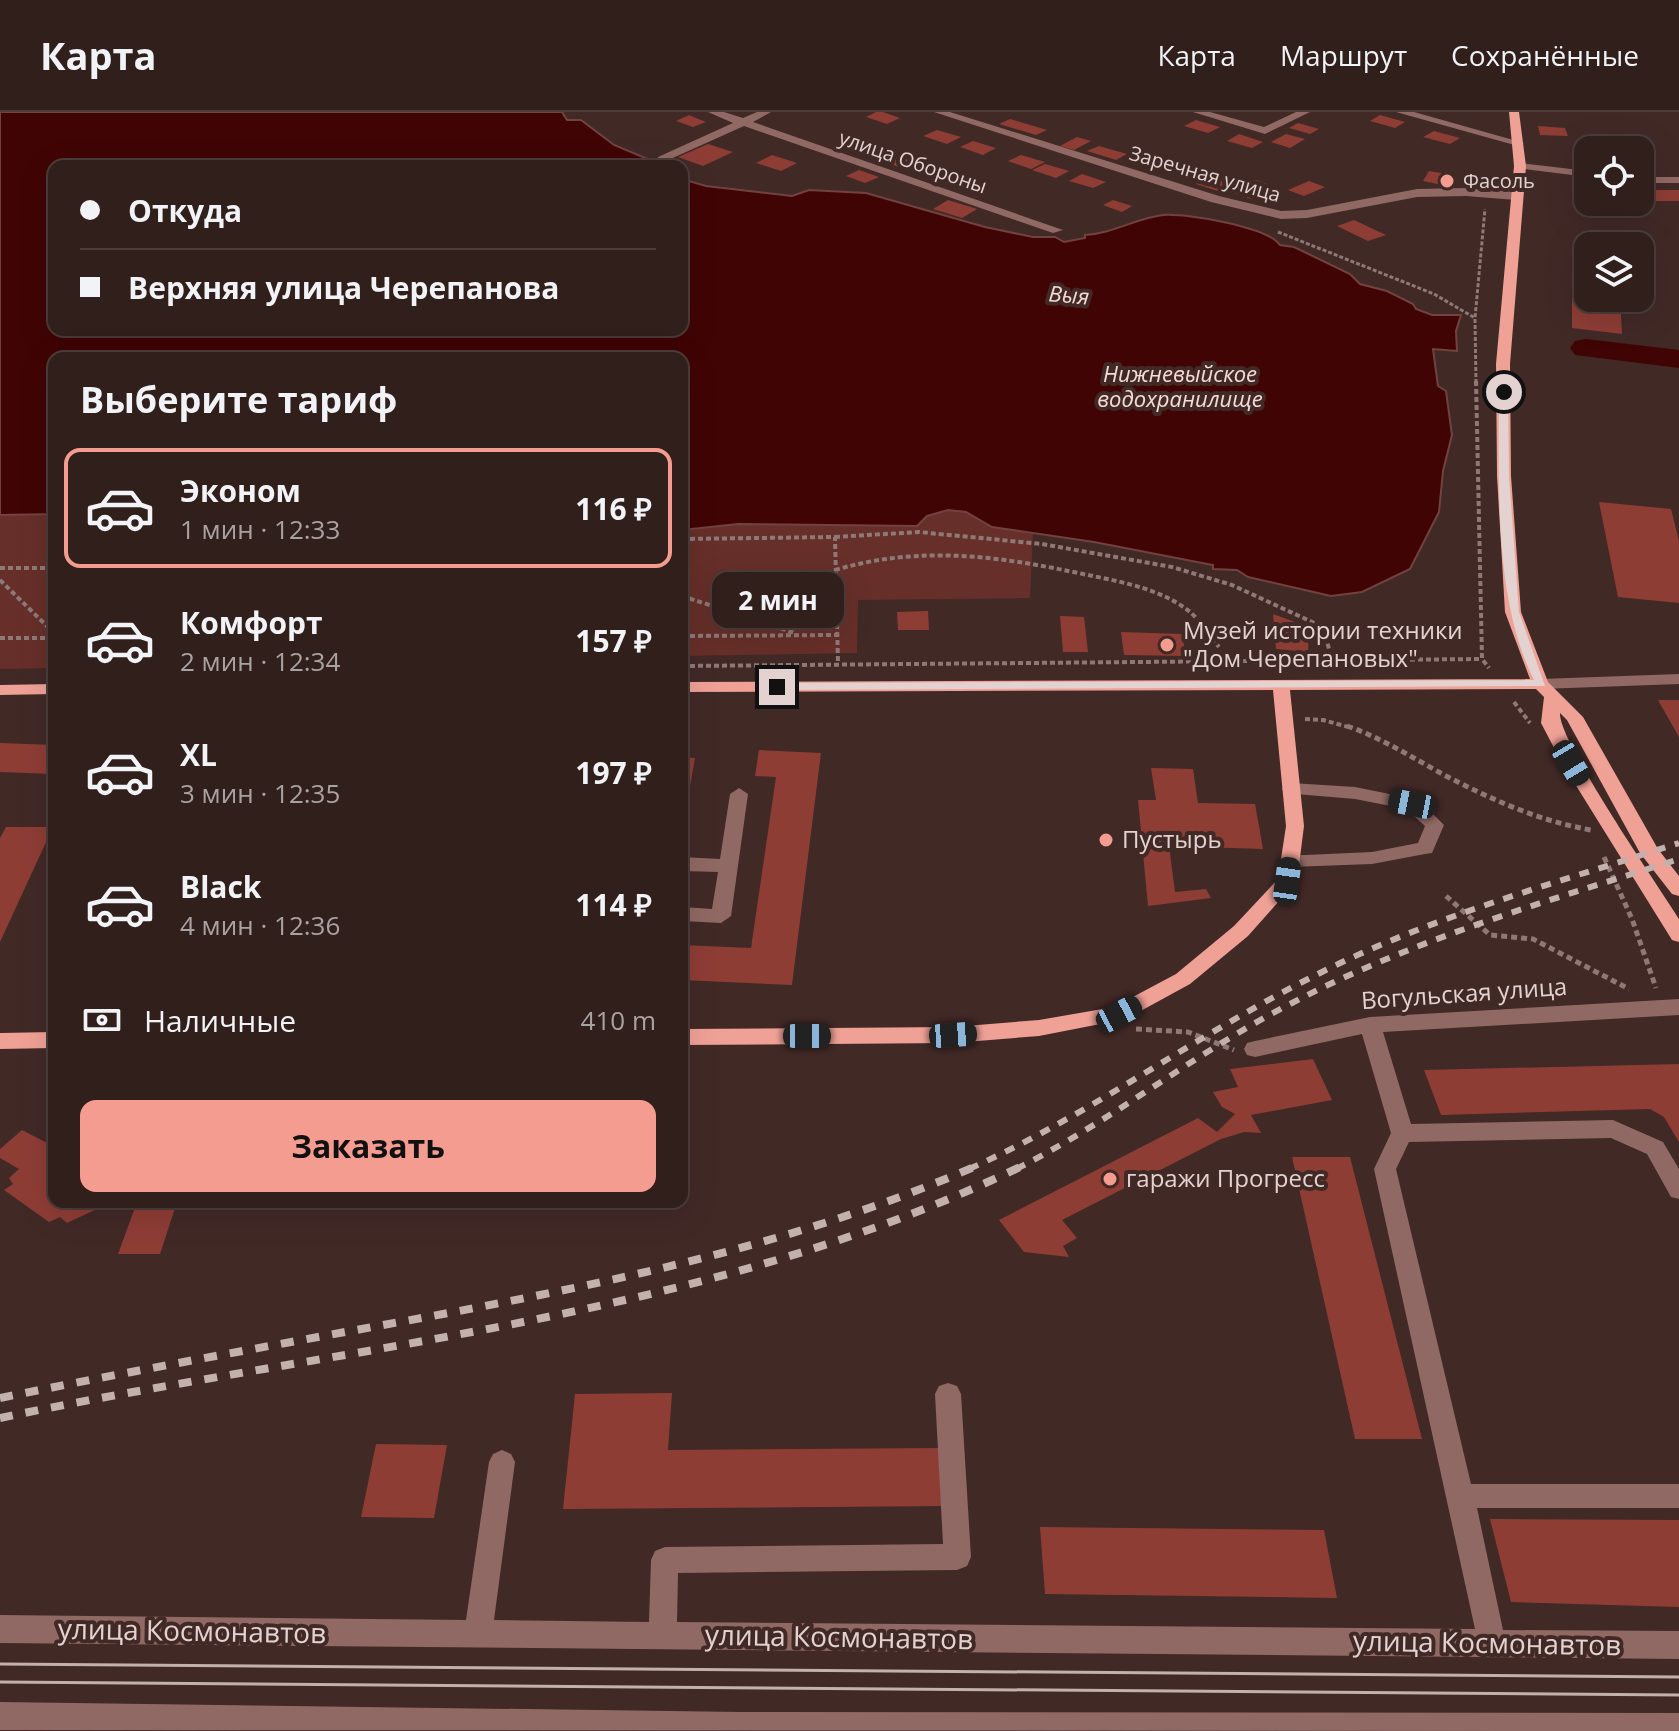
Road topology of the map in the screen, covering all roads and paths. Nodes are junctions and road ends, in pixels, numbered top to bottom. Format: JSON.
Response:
{"nodes":[{"id":1,"x":713,"y":112,"type":"edge"},
{"id":2,"x":766,"y":112,"type":"edge"},
{"id":3,"x":939,"y":112,"type":"edge"},
{"id":4,"x":1198,"y":112,"type":"edge"},
{"id":5,"x":1305,"y":112,"type":"edge"},
{"id":6,"x":1401,"y":112,"type":"edge"},
{"id":7,"x":1514,"y":112,"type":"edge"},
{"id":8,"x":743,"y":122,"type":"junction"},
{"id":9,"x":1518,"y":143,"type":"junction"},
{"id":10,"x":662,"y":159,"type":"dead end"},
{"id":11,"x":1520,"y":166,"type":"junction"},
{"id":12,"x":1574,"y":172,"type":"edge"},
{"id":13,"x":1654,"y":180,"type":"edge"},
{"id":14,"x":1679,"y":180,"type":"edge"},
{"id":15,"x":1516,"y":196,"type":"junction"},
{"id":16,"x":1486,"y":204,"type":"dead end"},
{"id":17,"x":1057,"y":230,"type":"dead end"},
{"id":18,"x":1275,"y":231,"type":"dead end"},
{"id":19,"x":1475,"y":318,"type":"junction"},
{"id":20,"x":1476,"y":364,"type":"dead end"},
{"id":21,"x":835,"y":537,"type":"junction"},
{"id":22,"x":688,"y":539,"type":"edge"},
{"id":23,"x":0,"y":568,"type":"edge"},
{"id":24,"x":48,"y":568,"type":"edge"},
{"id":25,"x":835,"y":570,"type":"junction"},
{"id":26,"x":0,"y":580,"type":"edge"},
{"id":27,"x":688,"y":598,"type":"edge"},
{"id":28,"x":48,"y":630,"type":"edge"},
{"id":29,"x":837,"y":635,"type":"junction"},
{"id":30,"x":48,"y":636,"type":"edge"},
{"id":31,"x":688,"y":636,"type":"edge"},
{"id":32,"x":802,"y":636,"type":"junction"},
{"id":33,"x":0,"y":638,"type":"edge"},
{"id":34,"x":1219,"y":647,"type":"dead end"},
{"id":35,"x":1482,"y":659,"type":"dead end"},
{"id":36,"x":1332,"y":660,"type":"junction"},
{"id":37,"x":838,"y":663,"type":"junction"},
{"id":38,"x":688,"y":666,"type":"edge"},
{"id":39,"x":1679,"y":679,"type":"edge"},
{"id":40,"x":1281,"y":686,"type":"junction"},
{"id":41,"x":688,"y":687,"type":"edge"},
{"id":42,"x":48,"y":689,"type":"edge"},
{"id":43,"x":0,"y":690,"type":"edge"},
{"id":44,"x":1546,"y":691,"type":"junction"},
{"id":45,"x":1283,"y":723,"type":"junction"},
{"id":46,"x":1291,"y":789,"type":"junction"},
{"id":47,"x":739,"y":794,"type":"dead end"},
{"id":48,"x":1596,"y":831,"type":"dead end"},
{"id":49,"x":1290,"y":861,"type":"junction"},
{"id":50,"x":688,"y":864,"type":"edge"},
{"id":51,"x":728,"y":866,"type":"junction"},
{"id":52,"x":1679,"y":889,"type":"edge"},
{"id":53,"x":1446,"y":896,"type":"dead end"},
{"id":54,"x":688,"y":914,"type":"edge"},
{"id":55,"x":1679,"y":935,"type":"edge"},
{"id":56,"x":1671,"y":1007,"type":"edge"},
{"id":57,"x":1370,"y":1025,"type":"junction"},
{"id":58,"x":688,"y":1037,"type":"edge"},
{"id":59,"x":48,"y":1040,"type":"edge"},
{"id":60,"x":0,"y":1041,"type":"edge"},
{"id":61,"x":1255,"y":1049,"type":"dead end"},
{"id":62,"x":1402,"y":1133,"type":"junction"},
{"id":63,"x":1679,"y":1190,"type":"edge"},
{"id":64,"x":948,"y":1394,"type":"dead end"},
{"id":65,"x":502,"y":1462,"type":"dead end"},
{"id":66,"x":1461,"y":1496,"type":"junction"},
{"id":67,"x":1679,"y":1496,"type":"edge"},
{"id":68,"x":0,"y":1629,"type":"edge"},
{"id":69,"x":478,"y":1634,"type":"junction"},
{"id":70,"x":663,"y":1635,"type":"junction"},
{"id":71,"x":1492,"y":1643,"type":"junction"},
{"id":72,"x":1679,"y":1645,"type":"edge"},
{"id":73,"x":0,"y":1716,"type":"edge"},
{"id":74,"x":1679,"y":1728,"type":"edge"},
{"id":75,"x":740,"y":1729,"type":"edge"}],
"edges":[{"from":1,"to":8,"type":"street","name":"улица Обороны"},
{"from":2,"to":8,"type":"street"},
{"from":3,"to":15,"type":"street","name":"Заречная улица"},
{"from":4,"to":5,"type":"street"},
{"from":6,"to":9,"type":"street"},
{"from":7,"to":9,"type":"main road"},
{"from":8,"to":10,"type":"street"},
{"from":8,"to":17,"type":"street","name":"улица Обороны"},
{"from":9,"to":11,"type":"main road"},
{"from":11,"to":12,"type":"street"},
{"from":11,"to":15,"type":"main road"},
{"from":13,"to":14,"type":"street"},
{"from":15,"to":44,"type":"main road"},
{"from":16,"to":19,"type":"path"},
{"from":18,"to":19,"type":"path"},
{"from":19,"to":20,"type":"path"},
{"from":21,"to":22,"type":"path"},
{"from":21,"to":25,"type":"path"},
{"from":21,"to":36,"type":"path"},
{"from":23,"to":24,"type":"path"},
{"from":25,"to":29,"type":"path"},
{"from":25,"to":34,"type":"path"},
{"from":26,"to":28,"type":"path"},
{"from":27,"to":32,"type":"path"},
{"from":29,"to":32,"type":"path"},
{"from":29,"to":37,"type":"path"},
{"from":30,"to":33,"type":"path"},
{"from":31,"to":32,"type":"path"},
{"from":35,"to":36,"type":"path"},
{"from":36,"to":37,"type":"path"},
{"from":37,"to":38,"type":"path"},
{"from":39,"to":44,"type":"street"},
{"from":40,"to":41,"type":"main road"},
{"from":40,"to":44,"type":"main road"},
{"from":40,"to":45,"type":"main road"},
{"from":42,"to":43,"type":"main road"},
{"from":44,"to":52,"type":"main road"},
{"from":44,"to":55,"type":"main road"},
{"from":45,"to":46,"type":"main road"},
{"from":45,"to":48,"type":"path"},
{"from":46,"to":49,"type":"main road"},
{"from":46,"to":49,"type":"street"},
{"from":47,"to":51,"type":"street"},
{"from":49,"to":58,"type":"main road"},
{"from":50,"to":51,"type":"street"},
{"from":51,"to":54,"type":"street"},
{"from":53,"to":56,"type":"path"},
{"from":56,"to":57,"type":"street","name":"Вогульская улица"},
{"from":57,"to":61,"type":"street","name":"Вогульская улица"},
{"from":57,"to":62,"type":"street"},
{"from":59,"to":60,"type":"main road"},
{"from":62,"to":63,"type":"street"},
{"from":62,"to":66,"type":"street"},
{"from":64,"to":70,"type":"street"},
{"from":65,"to":69,"type":"street"},
{"from":66,"to":67,"type":"street"},
{"from":66,"to":71,"type":"street"},
{"from":68,"to":69,"type":"street","name":"улица Космонавтов"},
{"from":69,"to":70,"type":"street","name":"улица Космонавтов"},
{"from":70,"to":71,"type":"street","name":"улица Космонавтов"},
{"from":71,"to":72,"type":"street","name":"улица Космонавтов"},
{"from":73,"to":75,"type":"street"},
{"from":74,"to":75,"type":"street"}]}
